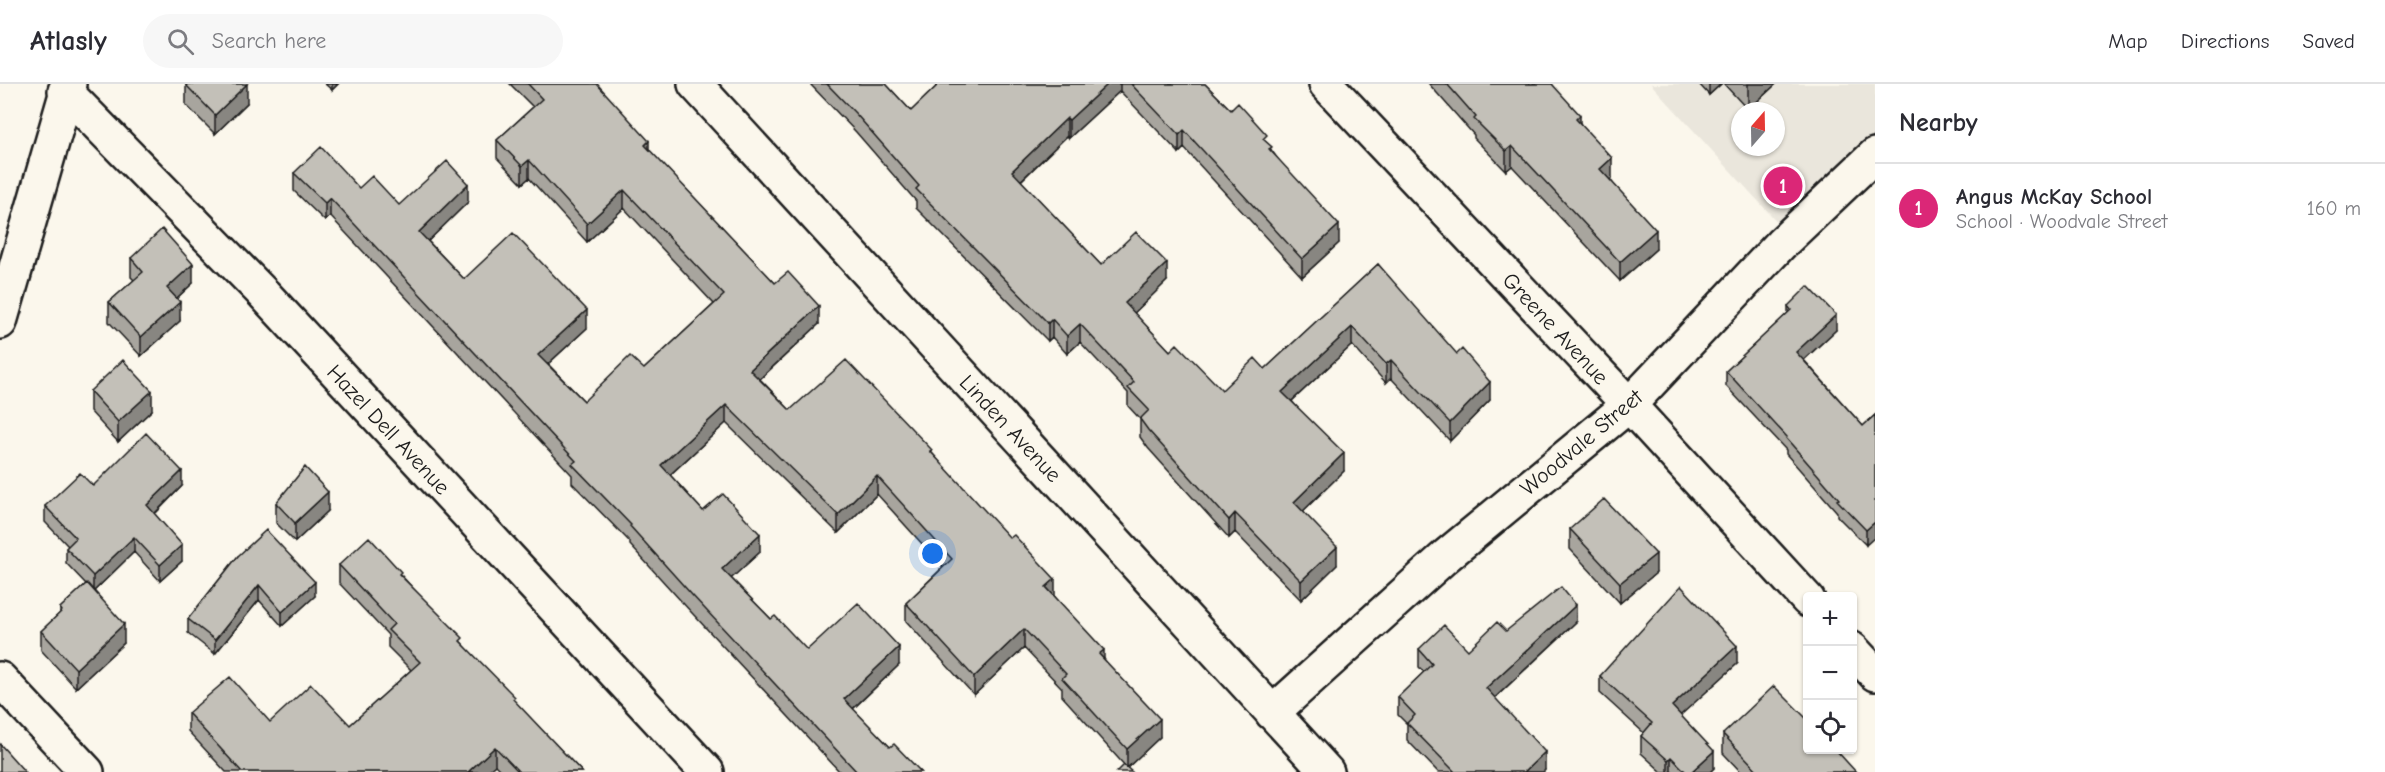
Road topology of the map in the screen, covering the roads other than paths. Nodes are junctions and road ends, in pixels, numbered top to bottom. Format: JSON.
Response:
{"nodes":[{"id":1,"x":695,"y":84,"type":"edge"},
{"id":2,"x":1326,"y":84,"type":"edge"},
{"id":3,"x":67,"y":88,"type":"edge"},
{"id":4,"x":1875,"y":156,"type":"edge"},
{"id":5,"x":0,"y":322,"type":"edge"},
{"id":6,"x":1629,"y":405,"type":"junction"},
{"id":7,"x":1803,"y":595,"type":"edge"},
{"id":8,"x":1857,"y":655,"type":"edge"},
{"id":9,"x":1875,"y":674,"type":"edge"},
{"id":10,"x":0,"y":679,"type":"edge"},
{"id":11,"x":1272,"y":713,"type":"junction"},
{"id":12,"x":87,"y":772,"type":"edge"},
{"id":13,"x":707,"y":772,"type":"edge"},
{"id":14,"x":1327,"y":772,"type":"edge"}],
"edges":[{"from":1,"to":11,"type":"street","name":"Linden Avenue"},
{"from":2,"to":6,"type":"street","name":"Greene Avenue"},
{"from":3,"to":5,"type":"street"},
{"from":3,"to":13,"type":"street","name":"Hazel Dell Avenue"},
{"from":4,"to":6,"type":"street","name":"Woodvale Street"},
{"from":6,"to":7,"type":"street","name":"Greene Avenue"},
{"from":6,"to":11,"type":"street","name":"Woodvale Street"},
{"from":8,"to":9,"type":"street"},
{"from":10,"to":12,"type":"street"},
{"from":11,"to":14,"type":"street","name":"Linden Avenue"}]}
